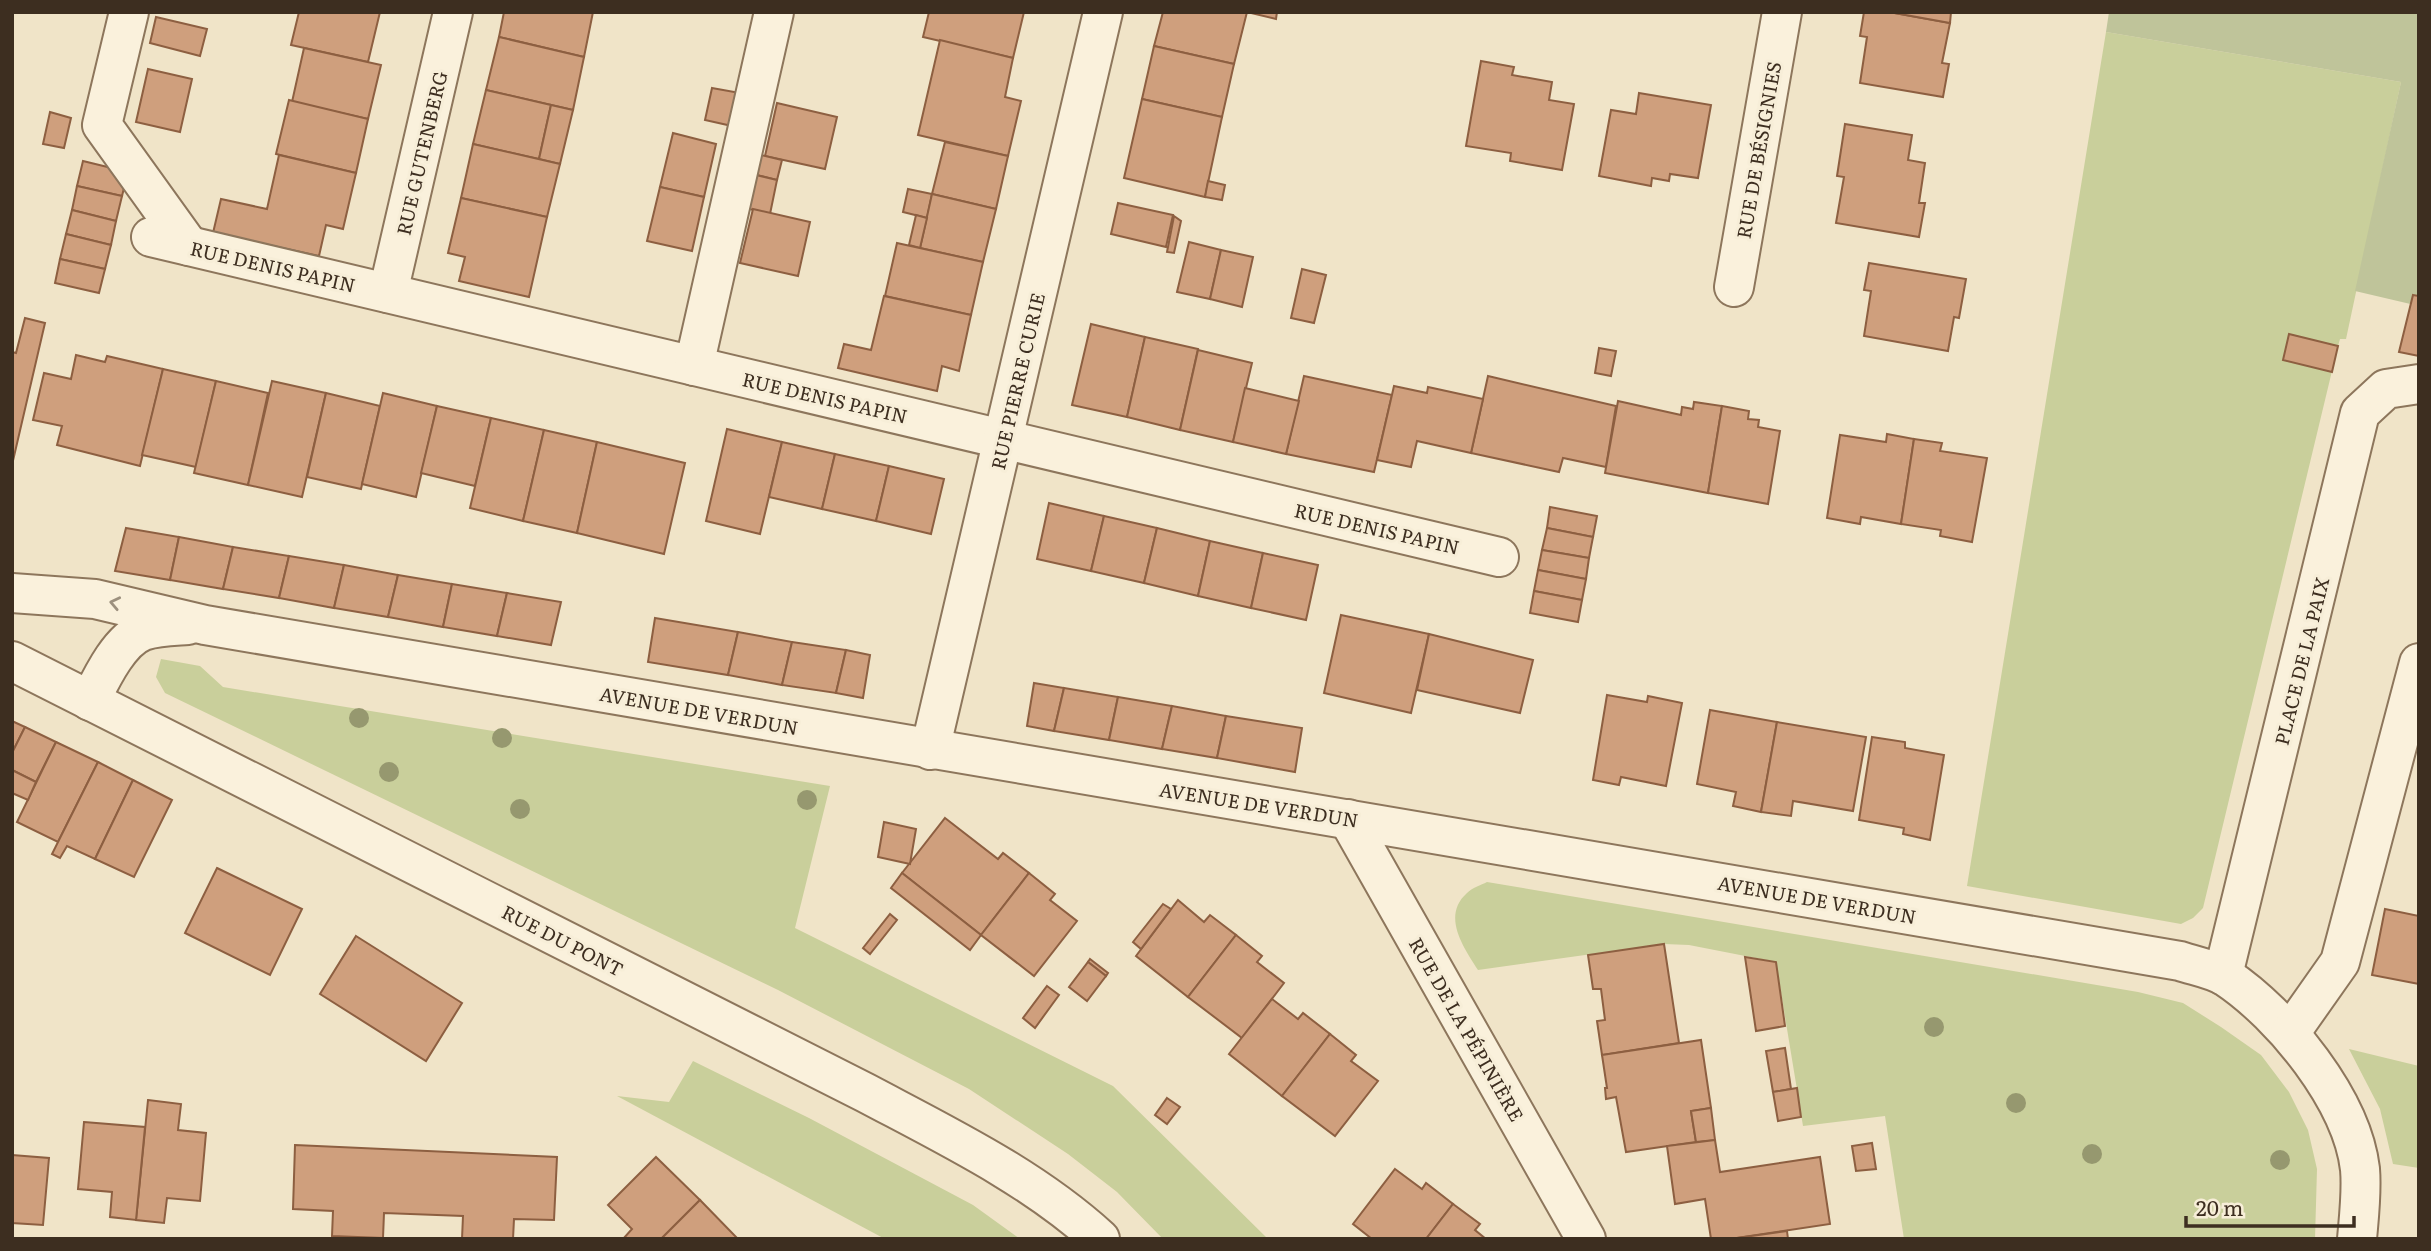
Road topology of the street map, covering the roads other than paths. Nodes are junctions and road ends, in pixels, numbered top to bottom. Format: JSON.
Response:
{"nodes":[{"id":1,"x":129,"y":12,"type":"edge"},
{"id":2,"x":453,"y":12,"type":"edge"},
{"id":3,"x":774,"y":12,"type":"edge"},
{"id":4,"x":1103,"y":12,"type":"edge"},
{"id":5,"x":1782,"y":12,"type":"edge"},
{"id":6,"x":151,"y":237,"type":"dead end"},
{"id":7,"x":189,"y":246,"type":"junction"},
{"id":8,"x":1734,"y":287,"type":"dead end"},
{"id":9,"x":388,"y":293,"type":"junction"},
{"id":10,"x":694,"y":366,"type":"junction"},
{"id":11,"x":2419,"y":384,"type":"edge"},
{"id":12,"x":1003,"y":439,"type":"junction"},
{"id":13,"x":1499,"y":557,"type":"dead end"},
{"id":14,"x":12,"y":593,"type":"edge"},
{"id":15,"x":205,"y":625,"type":"junction"},
{"id":16,"x":12,"y":661,"type":"edge"},
{"id":17,"x":2419,"y":663,"type":"edge"},
{"id":18,"x":90,"y":701,"type":"junction"},
{"id":19,"x":930,"y":750,"type":"junction"},
{"id":20,"x":1348,"y":819,"type":"junction"},
{"id":21,"x":2223,"y":975,"type":"junction"},
{"id":22,"x":2290,"y":1033,"type":"junction"},
{"id":23,"x":1101,"y":1239,"type":"edge"},
{"id":24,"x":1586,"y":1239,"type":"edge"},
{"id":25,"x":2357,"y":1239,"type":"edge"}],
"edges":[{"from":1,"to":7,"type":"street"},
{"from":2,"to":9,"type":"street","name":"RUE GUTENBERG"},
{"from":3,"to":10,"type":"street"},
{"from":4,"to":12,"type":"street","name":"RUE PIERRE CURIE"},
{"from":5,"to":8,"type":"street","name":"RUE DE BÉSIGNIES"},
{"from":6,"to":7,"type":"street","name":"RUE DENIS PAPIN"},
{"from":7,"to":9,"type":"street","name":"RUE DENIS PAPIN"},
{"from":9,"to":10,"type":"street","name":"RUE DENIS PAPIN"},
{"from":10,"to":12,"type":"street","name":"RUE DENIS PAPIN"},
{"from":11,"to":21,"type":"street","name":"PLACE DE LA PAIX"},
{"from":12,"to":13,"type":"street","name":"RUE DENIS PAPIN"},
{"from":12,"to":19,"type":"street","name":"RUE PIERRE CURIE"},
{"from":15,"to":14,"type":"street","name":"AVENUE DE VERDUN","one_way":true},
{"from":15,"to":18,"type":"street","name":"AVENUE DE VERDUN"},
{"from":15,"to":19,"type":"street","name":"AVENUE DE VERDUN"},
{"from":16,"to":18,"type":"street","name":"RUE DU PONT"},
{"from":17,"to":22,"type":"street"},
{"from":18,"to":23,"type":"street","name":"RUE DU PONT"},
{"from":19,"to":20,"type":"street","name":"AVENUE DE VERDUN"},
{"from":20,"to":21,"type":"street","name":"AVENUE DE VERDUN"},
{"from":20,"to":24,"type":"street","name":"RUE DE LA PÉPINIÈRE"},
{"from":21,"to":22,"type":"street","name":"AVENUE DE VERDUN"},
{"from":22,"to":25,"type":"street"}]}
